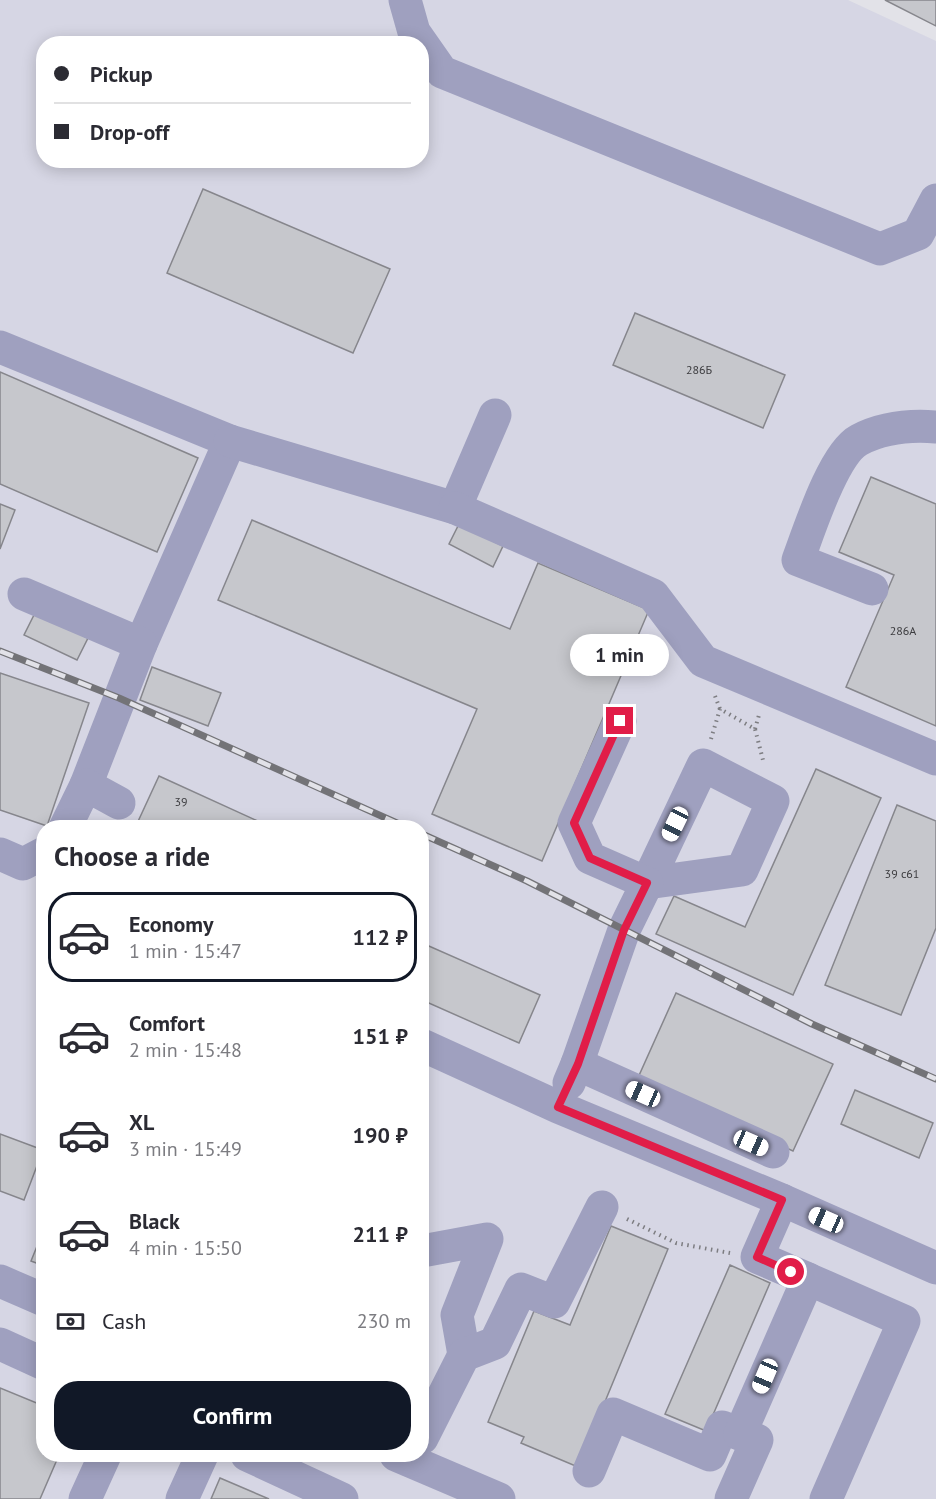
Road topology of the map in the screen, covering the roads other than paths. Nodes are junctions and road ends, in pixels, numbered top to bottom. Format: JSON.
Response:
{"nodes":[{"id":1,"x":405,"y":0,"type":"edge"},
{"id":2,"x":417,"y":36,"type":"edge"},
{"id":3,"x":429,"y":53,"type":"edge"},
{"id":4,"x":936,"y":200,"type":"edge"},
{"id":5,"x":0,"y":347,"type":"edge"},
{"id":6,"x":495,"y":415,"type":"dead end"},
{"id":7,"x":936,"y":427,"type":"edge"},
{"id":8,"x":230,"y":441,"type":"junction"},
{"id":9,"x":455,"y":508,"type":"junction"},
{"id":10,"x":872,"y":589,"type":"dead end"},
{"id":11,"x":24,"y":594,"type":"dead end"},
{"id":12,"x":141,"y":644,"type":"junction"},
{"id":13,"x":620,"y":721,"type":"dead end"},
{"id":14,"x":936,"y":759,"type":"edge"},
{"id":15,"x":86,"y":784,"type":"junction"},
{"id":16,"x":119,"y":803,"type":"dead end"},
{"id":17,"x":68,"y":820,"type":"edge"},
{"id":18,"x":0,"y":854,"type":"edge"},
{"id":19,"x":36,"y":857,"type":"edge"},
{"id":20,"x":647,"y":883,"type":"junction"},
{"id":21,"x":429,"y":1048,"type":"edge"},
{"id":22,"x":578,"y":1064,"type":"junction"},
{"id":23,"x":558,"y":1107,"type":"junction"},
{"id":24,"x":773,"y":1152,"type":"dead end"},
{"id":25,"x":782,"y":1200,"type":"junction"},
{"id":26,"x":602,"y":1207,"type":"road end"},
{"id":27,"x":429,"y":1250,"type":"edge"},
{"id":28,"x":936,"y":1268,"type":"edge"},
{"id":29,"x":808,"y":1279,"type":"junction"},
{"id":30,"x":0,"y":1281,"type":"edge"},
{"id":31,"x":36,"y":1297,"type":"edge"},
{"id":32,"x":0,"y":1344,"type":"edge"},
{"id":33,"x":464,"y":1355,"type":"junction"},
{"id":34,"x":36,"y":1360,"type":"edge"},
{"id":35,"x":429,"y":1418,"type":"edge"},
{"id":36,"x":740,"y":1434,"type":"junction"},
{"id":37,"x":102,"y":1462,"type":"edge"},
{"id":38,"x":199,"y":1462,"type":"edge"},
{"id":39,"x":262,"y":1462,"type":"edge"},
{"id":40,"x":429,"y":1462,"type":"edge"},
{"id":41,"x":589,"y":1471,"type":"dead end"},
{"id":42,"x":85,"y":1499,"type":"edge"},
{"id":43,"x":182,"y":1499,"type":"edge"},
{"id":44,"x":342,"y":1499,"type":"edge"},
{"id":45,"x":499,"y":1499,"type":"edge"},
{"id":46,"x":731,"y":1499,"type":"edge"},
{"id":47,"x":826,"y":1499,"type":"edge"}],
"edges":[{"from":1,"to":2,"type":"lane"},
{"from":3,"to":4,"type":"lane"},
{"from":5,"to":8,"type":"lane"},
{"from":6,"to":9,"type":"lane"},
{"from":7,"to":10,"type":"lane"},
{"from":8,"to":9,"type":"lane"},
{"from":8,"to":12,"type":"lane"},
{"from":9,"to":14,"type":"lane"},
{"from":11,"to":12,"type":"lane"},
{"from":12,"to":15,"type":"lane"},
{"from":13,"to":20,"type":"lane"},
{"from":15,"to":16,"type":"lane"},
{"from":15,"to":17,"type":"lane"},
{"from":18,"to":19,"type":"lane"},
{"from":20,"to":20,"type":"lane"},
{"from":20,"to":22,"type":"lane"},
{"from":21,"to":23,"type":"lane"},
{"from":22,"to":23,"type":"lane"},
{"from":22,"to":24,"type":"lane"},
{"from":23,"to":25,"type":"lane"},
{"from":25,"to":28,"type":"lane"},
{"from":25,"to":29,"type":"lane"},
{"from":26,"to":33,"type":"lane"},
{"from":27,"to":33,"type":"lane"},
{"from":29,"to":36,"type":"lane"},
{"from":29,"to":47,"type":"lane"},
{"from":30,"to":31,"type":"lane"},
{"from":32,"to":34,"type":"lane"},
{"from":33,"to":35,"type":"lane"},
{"from":36,"to":41,"type":"lane"},
{"from":36,"to":46,"type":"lane"},
{"from":37,"to":42,"type":"lane"},
{"from":38,"to":43,"type":"lane"},
{"from":39,"to":44,"type":"lane"},
{"from":40,"to":45,"type":"lane"}]}
